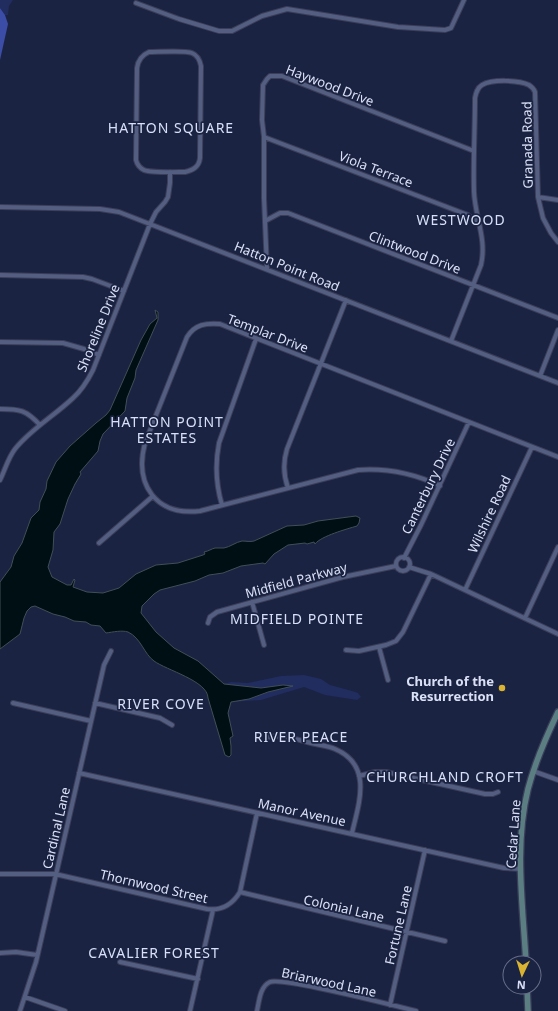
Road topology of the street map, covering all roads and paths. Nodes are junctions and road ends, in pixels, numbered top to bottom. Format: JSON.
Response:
{"nodes":[{"id":1,"x":464,"y":0,"type":"edge"},
{"id":2,"x":136,"y":3,"type":"dead end"},
{"id":3,"x":264,"y":137,"type":"junction"},
{"id":4,"x":474,"y":151,"type":"junction"},
{"id":5,"x":170,"y":172,"type":"junction"},
{"id":6,"x":538,"y":197,"type":"junction"},
{"id":7,"x":558,"y":200,"type":"edge"},
{"id":8,"x":0,"y":206,"type":"edge"},
{"id":9,"x":265,"y":221,"type":"junction"},
{"id":10,"x":150,"y":224,"type":"junction"},
{"id":11,"x":479,"y":225,"type":"junction"},
{"id":12,"x":558,"y":242,"type":"edge"},
{"id":13,"x":267,"y":269,"type":"junction"},
{"id":14,"x":0,"y":275,"type":"edge"},
{"id":15,"x":473,"y":285,"type":"junction"},
{"id":16,"x":124,"y":291,"type":"junction"},
{"id":17,"x":346,"y":300,"type":"junction"},
{"id":18,"x":558,"y":318,"type":"edge"},
{"id":19,"x":558,"y":330,"type":"edge"},
{"id":20,"x":256,"y":339,"type":"junction"},
{"id":21,"x":451,"y":341,"type":"junction"},
{"id":22,"x":0,"y":342,"type":"edge"},
{"id":23,"x":99,"y":355,"type":"junction"},
{"id":24,"x":320,"y":364,"type":"junction"},
{"id":25,"x":540,"y":376,"type":"junction"},
{"id":26,"x":558,"y":384,"type":"edge"},
{"id":27,"x":0,"y":409,"type":"edge"},
{"id":28,"x":469,"y":422,"type":"junction"},
{"id":29,"x":40,"y":425,"type":"junction"},
{"id":30,"x":532,"y":447,"type":"junction"},
{"id":31,"x":558,"y":457,"type":"edge"},
{"id":32,"x":0,"y":480,"type":"edge"},
{"id":33,"x":440,"y":486,"type":"junction"},
{"id":34,"x":288,"y":488,"type":"junction"},
{"id":35,"x":153,"y":496,"type":"junction"},
{"id":36,"x":222,"y":505,"type":"junction"},
{"id":37,"x":99,"y":543,"type":"dead end"},
{"id":38,"x":558,"y":547,"type":"edge"},
{"id":39,"x":404,"y":558,"type":"junction"},
{"id":40,"x":396,"y":566,"type":"junction"},
{"id":41,"x":409,"y":567,"type":"junction"},
{"id":42,"x":431,"y":574,"type":"junction"},
{"id":43,"x":465,"y":590,"type":"junction"},
{"id":44,"x":252,"y":602,"type":"junction"},
{"id":45,"x":525,"y":618,"type":"junction"},
{"id":46,"x":208,"y":623,"type":"dead end"},
{"id":47,"x":558,"y":634,"type":"edge"},
{"id":48,"x":264,"y":645,"type":"dead end"},
{"id":49,"x":379,"y":647,"type":"junction"},
{"id":50,"x":346,"y":650,"type":"dead end"},
{"id":51,"x":111,"y":651,"type":"dead end"},
{"id":52,"x":388,"y":680,"type":"dead end"},
{"id":53,"x":12,"y":703,"type":"dead end"},
{"id":54,"x":94,"y":704,"type":"junction"},
{"id":55,"x":558,"y":712,"type":"edge"},
{"id":56,"x":91,"y":721,"type":"junction"},
{"id":57,"x":172,"y":725,"type":"dead end"},
{"id":58,"x":269,"y":737,"type":"dead end"},
{"id":59,"x":533,"y":771,"type":"junction"},
{"id":60,"x":79,"y":773,"type":"junction"},
{"id":61,"x":359,"y":776,"type":"junction"},
{"id":62,"x":558,"y":780,"type":"edge"},
{"id":63,"x":498,"y":792,"type":"dead end"},
{"id":64,"x":257,"y":813,"type":"junction"},
{"id":65,"x":352,"y":833,"type":"junction"},
{"id":66,"x":425,"y":850,"type":"junction"},
{"id":67,"x":521,"y":869,"type":"junction"},
{"id":68,"x":0,"y":874,"type":"edge"},
{"id":69,"x":55,"y":874,"type":"junction"},
{"id":70,"x":240,"y":892,"type":"junction"},
{"id":71,"x":213,"y":910,"type":"junction"},
{"id":72,"x":407,"y":933,"type":"junction"},
{"id":73,"x":445,"y":941,"type":"dead end"},
{"id":74,"x":0,"y":953,"type":"edge"},
{"id":75,"x":38,"y":955,"type":"junction"},
{"id":76,"x":526,"y":955,"type":"edge"},
{"id":77,"x":120,"y":962,"type":"dead end"},
{"id":78,"x":198,"y":980,"type":"junction"},
{"id":79,"x":527,"y":995,"type":"edge"},
{"id":80,"x":25,"y":997,"type":"junction"},
{"id":81,"x":390,"y":1005,"type":"junction"},
{"id":82,"x":20,"y":1011,"type":"edge"},
{"id":83,"x":65,"y":1011,"type":"edge"},
{"id":84,"x":190,"y":1011,"type":"edge"},
{"id":85,"x":257,"y":1011,"type":"edge"},
{"id":86,"x":416,"y":1011,"type":"edge"},
{"id":87,"x":528,"y":1011,"type":"edge"}],
"edges":[{"from":1,"to":2,"type":"street"},
{"from":3,"to":4,"type":"street","name":"Haywood Drive"},
{"from":3,"to":9,"type":"street","name":"Haywood Drive"},
{"from":3,"to":11,"type":"street","name":"Viola Terrace"},
{"from":4,"to":6,"type":"street","name":"Granada Road"},
{"from":4,"to":11,"type":"street"},
{"from":5,"to":5,"type":"street"},
{"from":5,"to":10,"type":"street","name":"Shoreline Drive"},
{"from":6,"to":7,"type":"street"},
{"from":6,"to":12,"type":"street","name":"Granada Road"},
{"from":8,"to":10,"type":"street","name":"Hatton Point Road"},
{"from":9,"to":13,"type":"street","name":"Haywood Drive"},
{"from":9,"to":15,"type":"street","name":"Clintwood Drive"},
{"from":10,"to":13,"type":"street","name":"Hatton Point Road"},
{"from":10,"to":16,"type":"street","name":"Shoreline Drive"},
{"from":11,"to":15,"type":"street"},
{"from":13,"to":17,"type":"street","name":"Hatton Point Road"},
{"from":14,"to":16,"type":"street"},
{"from":15,"to":18,"type":"street","name":"Clintwood Drive"},
{"from":15,"to":21,"type":"street"},
{"from":16,"to":23,"type":"street","name":"Shoreline Drive"},
{"from":17,"to":21,"type":"street","name":"Hatton Point Road"},
{"from":17,"to":24,"type":"street"},
{"from":19,"to":25,"type":"street"},
{"from":20,"to":24,"type":"street","name":"Templar Drive"},
{"from":20,"to":35,"type":"street","name":"Templar Drive"},
{"from":20,"to":36,"type":"street"},
{"from":21,"to":25,"type":"street","name":"Hatton Point Road"},
{"from":22,"to":23,"type":"street"},
{"from":23,"to":29,"type":"street","name":"Shoreline Drive"},
{"from":24,"to":28,"type":"street","name":"Templar Drive"},
{"from":24,"to":34,"type":"street"},
{"from":25,"to":26,"type":"street","name":"Hatton Point Road"},
{"from":27,"to":29,"type":"street"},
{"from":28,"to":30,"type":"street","name":"Templar Drive"},
{"from":28,"to":33,"type":"street","name":"Canterbury Drive"},
{"from":29,"to":32,"type":"street","name":"Shoreline Drive"},
{"from":30,"to":31,"type":"street","name":"Templar Drive"},
{"from":30,"to":43,"type":"street","name":"Wilshire Road"},
{"from":33,"to":34,"type":"street","name":"Templar Drive"},
{"from":33,"to":39,"type":"street","name":"Canterbury Drive"},
{"from":34,"to":36,"type":"street","name":"Templar Drive"},
{"from":35,"to":36,"type":"street","name":"Templar Drive"},
{"from":35,"to":37,"type":"street"},
{"from":38,"to":45,"type":"street"},
{"from":39,"to":40,"type":"street"},
{"from":39,"to":41,"type":"street"},
{"from":40,"to":41,"type":"street"},
{"from":40,"to":44,"type":"street","name":"Midfield Parkway"},
{"from":41,"to":42,"type":"street"},
{"from":42,"to":43,"type":"street"},
{"from":42,"to":49,"type":"street"},
{"from":43,"to":45,"type":"street"},
{"from":44,"to":46,"type":"street","name":"Midfield Parkway"},
{"from":44,"to":48,"type":"street"},
{"from":45,"to":47,"type":"street"},
{"from":49,"to":50,"type":"street"},
{"from":49,"to":52,"type":"street"},
{"from":51,"to":54,"type":"street","name":"Cardinal Lane"},
{"from":53,"to":56,"type":"street"},
{"from":54,"to":56,"type":"street","name":"Cardinal Lane"},
{"from":54,"to":57,"type":"street"},
{"from":55,"to":59,"type":"main road","name":"Cedar Lane"},
{"from":56,"to":60,"type":"street","name":"Cardinal Lane"},
{"from":58,"to":61,"type":"street"},
{"from":59,"to":62,"type":"street"},
{"from":59,"to":67,"type":"main road","name":"Cedar Lane"},
{"from":60,"to":64,"type":"street","name":"Manor Avenue"},
{"from":60,"to":69,"type":"street","name":"Cardinal Lane"},
{"from":61,"to":63,"type":"street"},
{"from":61,"to":65,"type":"street"},
{"from":64,"to":65,"type":"street","name":"Manor Avenue"},
{"from":64,"to":70,"type":"street"},
{"from":65,"to":66,"type":"street","name":"Manor Avenue"},
{"from":66,"to":67,"type":"street","name":"Manor Avenue"},
{"from":66,"to":72,"type":"street","name":"Fortune Lane"},
{"from":67,"to":76,"type":"main road","name":"Cedar Lane"},
{"from":68,"to":69,"type":"street","name":"Thornwood Street"},
{"from":69,"to":71,"type":"street","name":"Thornwood Street"},
{"from":69,"to":75,"type":"street","name":"Cardinal Lane"},
{"from":70,"to":71,"type":"street","name":"Thornwood Street"},
{"from":70,"to":72,"type":"street","name":"Colonial Lane"},
{"from":71,"to":78,"type":"street"},
{"from":72,"to":73,"type":"street","name":"Colonial Lane"},
{"from":72,"to":81,"type":"street","name":"Fortune Lane"},
{"from":74,"to":75,"type":"street"},
{"from":75,"to":80,"type":"street","name":"Cardinal Lane"},
{"from":77,"to":78,"type":"street"},
{"from":78,"to":84,"type":"street"},
{"from":79,"to":87,"type":"main road"},
{"from":80,"to":82,"type":"street","name":"Cardinal Lane"},
{"from":80,"to":83,"type":"street"},
{"from":81,"to":85,"type":"street","name":"Briarwood Lane"},
{"from":81,"to":86,"type":"street","name":"Briarwood Lane"}]}
